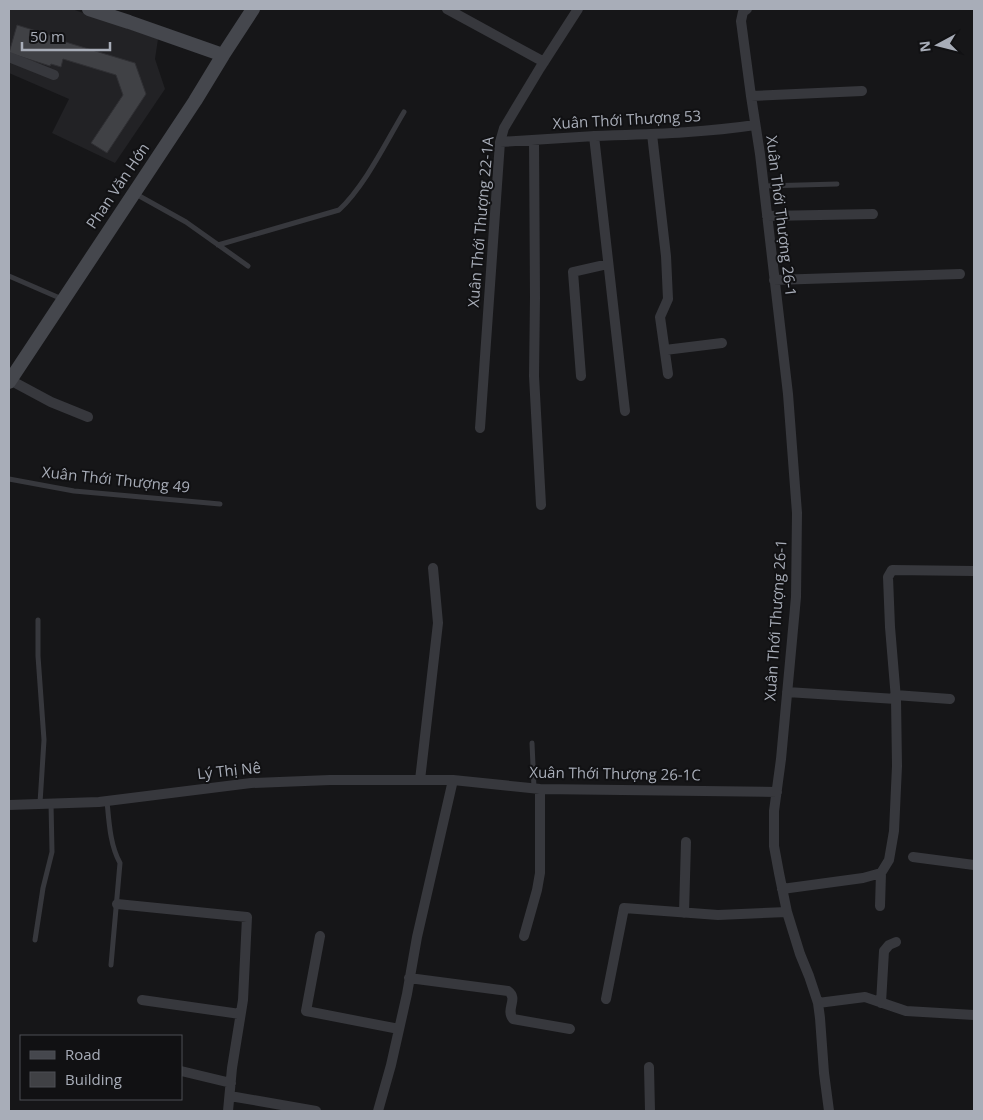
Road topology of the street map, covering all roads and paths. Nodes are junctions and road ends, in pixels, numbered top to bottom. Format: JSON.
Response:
{"nodes":[{"id":1,"x":89,"y":9,"type":"edge"},
{"id":2,"x":254,"y":9,"type":"edge"},
{"id":3,"x":447,"y":9,"type":"edge"},
{"id":4,"x":578,"y":9,"type":"edge"},
{"id":5,"x":747,"y":9,"type":"edge"},
{"id":6,"x":223,"y":55,"type":"junction"},
{"id":7,"x":9,"y":58,"type":"edge"},
{"id":8,"x":544,"y":62,"type":"junction"},
{"id":9,"x":54,"y":75,"type":"dead end"},
{"id":10,"x":862,"y":91,"type":"dead end"},
{"id":11,"x":751,"y":96,"type":"junction"},
{"id":12,"x":404,"y":112,"type":"dead end"},
{"id":13,"x":755,"y":125,"type":"junction"},
{"id":14,"x":652,"y":134,"type":"junction"},
{"id":15,"x":594,"y":136,"type":"junction"},
{"id":16,"x":534,"y":140,"type":"junction"},
{"id":17,"x":500,"y":142,"type":"junction"},
{"id":18,"x":837,"y":184,"type":"dead end"},
{"id":19,"x":764,"y":186,"type":"junction"},
{"id":20,"x":134,"y":193,"type":"junction"},
{"id":21,"x":873,"y":214,"type":"dead end"},
{"id":22,"x":767,"y":216,"type":"junction"},
{"id":23,"x":218,"y":244,"type":"junction"},
{"id":24,"x":608,"y":264,"type":"junction"},
{"id":25,"x":248,"y":266,"type":"dead end"},
{"id":26,"x":960,"y":274,"type":"dead end"},
{"id":27,"x":9,"y":276,"type":"edge"},
{"id":28,"x":774,"y":280,"type":"junction"},
{"id":29,"x":63,"y":299,"type":"junction"},
{"id":30,"x":722,"y":343,"type":"dead end"},
{"id":31,"x":665,"y":350,"type":"junction"},
{"id":32,"x":668,"y":374,"type":"dead end"},
{"id":33,"x":581,"y":376,"type":"dead end"},
{"id":34,"x":9,"y":381,"type":"edge"},
{"id":35,"x":625,"y":411,"type":"dead end"},
{"id":36,"x":88,"y":417,"type":"dead end"},
{"id":37,"x":480,"y":428,"type":"dead end"},
{"id":38,"x":9,"y":479,"type":"edge"},
{"id":39,"x":220,"y":504,"type":"dead end"},
{"id":40,"x":540,"y":505,"type":"dead end"},
{"id":41,"x":433,"y":568,"type":"dead end"},
{"id":42,"x":974,"y":571,"type":"edge"},
{"id":43,"x":38,"y":620,"type":"dead end"},
{"id":44,"x":787,"y":692,"type":"junction"},
{"id":45,"x":895,"y":697,"type":"junction"},
{"id":46,"x":950,"y":699,"type":"dead end"},
{"id":47,"x":532,"y":743,"type":"dead end"},
{"id":48,"x":420,"y":780,"type":"junction"},
{"id":49,"x":453,"y":780,"type":"junction"},
{"id":50,"x":537,"y":788,"type":"junction"},
{"id":51,"x":777,"y":792,"type":"junction"},
{"id":52,"x":107,"y":801,"type":"junction"},
{"id":53,"x":45,"y":803,"type":"junction"},
{"id":54,"x":9,"y":805,"type":"edge"},
{"id":55,"x":686,"y":842,"type":"dead end"},
{"id":56,"x":912,"y":857,"type":"dead end"},
{"id":57,"x":974,"y":865,"type":"edge"},
{"id":58,"x":881,"y":873,"type":"junction"},
{"id":59,"x":782,"y":888,"type":"junction"},
{"id":60,"x":117,"y":904,"type":"junction"},
{"id":61,"x":880,"y":906,"type":"dead end"},
{"id":62,"x":787,"y":912,"type":"junction"},
{"id":63,"x":684,"y":913,"type":"junction"},
{"id":64,"x":320,"y":936,"type":"dead end"},
{"id":65,"x":524,"y":936,"type":"dead end"},
{"id":66,"x":35,"y":940,"type":"dead end"},
{"id":67,"x":896,"y":942,"type":"dead end"},
{"id":68,"x":111,"y":965,"type":"dead end"},
{"id":69,"x":409,"y":978,"type":"junction"},
{"id":70,"x":606,"y":999,"type":"dead end"},
{"id":71,"x":142,"y":1000,"type":"dead end"},
{"id":72,"x":818,"y":1003,"type":"junction"},
{"id":73,"x":881,"y":1003,"type":"junction"},
{"id":74,"x":240,"y":1014,"type":"junction"},
{"id":75,"x":974,"y":1015,"type":"edge"},
{"id":76,"x":399,"y":1029,"type":"junction"},
{"id":77,"x":570,"y":1029,"type":"dead end"},
{"id":78,"x":649,"y":1067,"type":"dead end"},
{"id":79,"x":182,"y":1071,"type":"edge"},
{"id":80,"x":231,"y":1083,"type":"junction"},
{"id":81,"x":230,"y":1096,"type":"junction"},
{"id":82,"x":228,"y":1111,"type":"edge"},
{"id":83,"x":316,"y":1111,"type":"edge"},
{"id":84,"x":378,"y":1111,"type":"edge"},
{"id":85,"x":650,"y":1111,"type":"edge"},
{"id":86,"x":829,"y":1111,"type":"edge"}],
"edges":[{"from":1,"to":6,"type":"main road"},
{"from":2,"to":6,"type":"main road","name":"Phan Văn Hớn"},
{"from":3,"to":8,"type":"street"},
{"from":4,"to":8,"type":"street","name":"Xuân Thới Thượng 22-1A"},
{"from":5,"to":11,"type":"street","name":"Xuân Thới Thượng 26-1"},
{"from":6,"to":20,"type":"main road","name":"Phan Văn Hớn"},
{"from":7,"to":9,"type":"street"},
{"from":8,"to":17,"type":"street","name":"Xuân Thới Thượng 22-1A"},
{"from":10,"to":11,"type":"street"},
{"from":11,"to":13,"type":"street","name":"Xuân Thới Thượng 26-1"},
{"from":12,"to":23,"type":"lane"},
{"from":13,"to":14,"type":"street","name":"Xuân Thới Thượng 53"},
{"from":13,"to":19,"type":"street","name":"Xuân Thới Thượng 26-1"},
{"from":14,"to":15,"type":"street","name":"Xuân Thới Thượng 53"},
{"from":14,"to":31,"type":"street"},
{"from":15,"to":16,"type":"street","name":"Xuân Thới Thượng 53"},
{"from":15,"to":24,"type":"street"},
{"from":16,"to":17,"type":"street","name":"Xuân Thới Thượng 53"},
{"from":16,"to":40,"type":"street"},
{"from":17,"to":37,"type":"street","name":"Xuân Thới Thượng 22-1A"},
{"from":18,"to":19,"type":"lane"},
{"from":19,"to":22,"type":"street","name":"Xuân Thới Thượng 26-1"},
{"from":20,"to":23,"type":"lane"},
{"from":20,"to":29,"type":"main road","name":"Phan Văn Hớn"},
{"from":21,"to":22,"type":"street"},
{"from":22,"to":28,"type":"street","name":"Xuân Thới Thượng 26-1"},
{"from":23,"to":25,"type":"lane"},
{"from":24,"to":33,"type":"street"},
{"from":24,"to":35,"type":"street"},
{"from":26,"to":28,"type":"street"},
{"from":27,"to":29,"type":"lane"},
{"from":28,"to":44,"type":"street","name":"Xuân Thới Thượng 26-1"},
{"from":29,"to":34,"type":"main road","name":"Phan Văn Hớn"},
{"from":30,"to":31,"type":"street"},
{"from":31,"to":32,"type":"street"},
{"from":34,"to":36,"type":"street"},
{"from":38,"to":39,"type":"lane","name":"Xuân Thới Thượng 49"},
{"from":41,"to":48,"type":"street"},
{"from":42,"to":45,"type":"street"},
{"from":43,"to":53,"type":"lane"},
{"from":44,"to":45,"type":"street"},
{"from":44,"to":51,"type":"street","name":"Xuân Thới Thượng 26-1"},
{"from":45,"to":46,"type":"street"},
{"from":45,"to":58,"type":"street"},
{"from":47,"to":50,"type":"lane"},
{"from":48,"to":49,"type":"street","name":"Lý Thị Nê"},
{"from":48,"to":52,"type":"street","name":"Lý Thị Nê"},
{"from":49,"to":50,"type":"street","name":"Xuân Thới Thượng 26-1C"},
{"from":49,"to":69,"type":"street"},
{"from":50,"to":51,"type":"street","name":"Xuân Thới Thượng 26-1C"},
{"from":50,"to":65,"type":"street"},
{"from":51,"to":59,"type":"street","name":"Xuân Thới Thượng 26-1"},
{"from":52,"to":53,"type":"street","name":"Lý Thị Nê"},
{"from":52,"to":60,"type":"lane"},
{"from":53,"to":54,"type":"street","name":"Lý Thị Nê"},
{"from":53,"to":66,"type":"lane"},
{"from":55,"to":63,"type":"street"},
{"from":56,"to":57,"type":"street"},
{"from":58,"to":59,"type":"street"},
{"from":58,"to":61,"type":"street"},
{"from":59,"to":62,"type":"street","name":"Xuân Thới Thượng 26-1"},
{"from":60,"to":68,"type":"lane"},
{"from":60,"to":74,"type":"street"},
{"from":62,"to":63,"type":"street"},
{"from":62,"to":72,"type":"street","name":"Xuân Thới Thượng 26-1"},
{"from":63,"to":70,"type":"street"},
{"from":64,"to":76,"type":"street"},
{"from":67,"to":73,"type":"street"},
{"from":69,"to":76,"type":"street"},
{"from":69,"to":77,"type":"street"},
{"from":71,"to":74,"type":"street"},
{"from":72,"to":73,"type":"street"},
{"from":72,"to":86,"type":"street","name":"Xuân Thới Thượng 26-1"},
{"from":73,"to":75,"type":"street"},
{"from":74,"to":80,"type":"street"},
{"from":76,"to":84,"type":"street"},
{"from":78,"to":85,"type":"street"},
{"from":79,"to":80,"type":"street"},
{"from":80,"to":81,"type":"street"},
{"from":81,"to":82,"type":"street"},
{"from":81,"to":83,"type":"street"}]}
